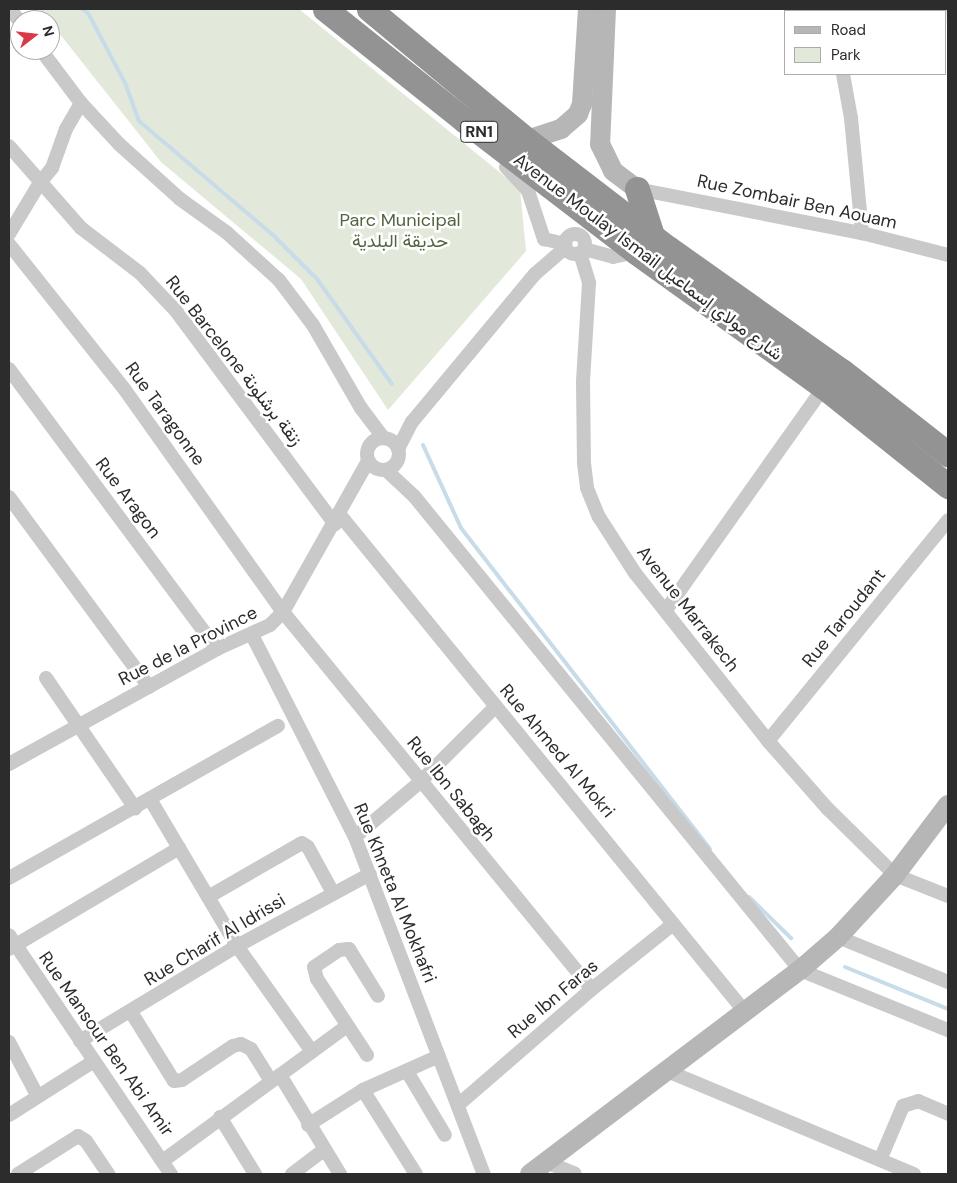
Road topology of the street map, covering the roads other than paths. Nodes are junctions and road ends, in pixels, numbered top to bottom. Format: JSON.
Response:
{"nodes":[{"id":1,"x":325,"y":9,"type":"edge"},
{"id":2,"x":369,"y":9,"type":"edge"},
{"id":3,"x":588,"y":9,"type":"edge"},
{"id":4,"x":606,"y":9,"type":"edge"},
{"id":5,"x":49,"y":60,"type":"edge"},
{"id":6,"x":843,"y":75,"type":"edge"},
{"id":7,"x":81,"y":103,"type":"junction"},
{"id":8,"x":467,"y":123,"type":"junction"},
{"id":9,"x":527,"y":140,"type":"junction"},
{"id":10,"x":9,"y":146,"type":"edge"},
{"id":11,"x":39,"y":184,"type":"junction"},
{"id":12,"x":637,"y":189,"type":"junction"},
{"id":13,"x":651,"y":232,"type":"junction"},
{"id":14,"x":862,"y":232,"type":"junction"},
{"id":15,"x":540,"y":233,"type":"junction"},
{"id":16,"x":9,"y":234,"type":"edge"},
{"id":17,"x":9,"y":244,"type":"edge"},
{"id":18,"x":565,"y":246,"type":"junction"},
{"id":19,"x":582,"y":251,"type":"junction"},
{"id":20,"x":636,"y":252,"type":"junction"},
{"id":21,"x":948,"y":255,"type":"edge"},
{"id":22,"x":537,"y":272,"type":"junction"},
{"id":23,"x":9,"y":369,"type":"edge"},
{"id":24,"x":824,"y":387,"type":"junction"},
{"id":25,"x":388,"y":446,"type":"junction"},
{"id":26,"x":948,"y":454,"type":"edge"},
{"id":27,"x":368,"y":461,"type":"junction"},
{"id":28,"x":383,"y":470,"type":"junction"},
{"id":29,"x":948,"y":486,"type":"edge"},
{"id":30,"x":355,"y":489,"type":"junction"},
{"id":31,"x":414,"y":496,"type":"junction"},
{"id":32,"x":9,"y":497,"type":"edge"},
{"id":33,"x":337,"y":519,"type":"junction"},
{"id":34,"x":948,"y":520,"type":"edge"},
{"id":35,"x":666,"y":610,"type":"junction"},
{"id":36,"x":283,"y":612,"type":"junction"},
{"id":37,"x":252,"y":635,"type":"junction"},
{"id":38,"x":217,"y":649,"type":"junction"},
{"id":39,"x":46,"y":678,"type":"dead end"},
{"id":40,"x":149,"y":686,"type":"junction"},
{"id":41,"x":496,"y":706,"type":"junction"},
{"id":42,"x":78,"y":724,"type":"junction"},
{"id":43,"x":278,"y":726,"type":"dead end"},
{"id":44,"x":768,"y":741,"type":"junction"},
{"id":45,"x":9,"y":764,"type":"edge"},
{"id":46,"x":420,"y":782,"type":"junction"},
{"id":47,"x":150,"y":800,"type":"junction"},
{"id":48,"x":948,"y":805,"type":"edge"},
{"id":49,"x":135,"y":808,"type":"junction"},
{"id":50,"x":355,"y":837,"type":"junction"},
{"id":51,"x":179,"y":848,"type":"junction"},
{"id":52,"x":370,"y":874,"type":"junction"},
{"id":53,"x":895,"y":876,"type":"junction"},
{"id":54,"x":9,"y":878,"type":"edge"},
{"id":55,"x":333,"y":893,"type":"junction"},
{"id":56,"x":948,"y":896,"type":"edge"},
{"id":57,"x":208,"y":897,"type":"junction"},
{"id":58,"x":673,"y":924,"type":"junction"},
{"id":59,"x":838,"y":937,"type":"junction"},
{"id":60,"x":11,"y":943,"type":"edge"},
{"id":61,"x":237,"y":946,"type":"junction"},
{"id":62,"x":800,"y":970,"type":"junction"},
{"id":63,"x":948,"y":982,"type":"edge"},
{"id":64,"x":592,"y":989,"type":"junction"},
{"id":65,"x":378,"y":996,"type":"dead end"},
{"id":66,"x":131,"y":1012,"type":"junction"},
{"id":67,"x":745,"y":1012,"type":"junction"},
{"id":68,"x":347,"y":1026,"type":"junction"},
{"id":69,"x":948,"y":1030,"type":"edge"},
{"id":70,"x":80,"y":1041,"type":"junction"},
{"id":71,"x":9,"y":1042,"type":"edge"},
{"id":72,"x":311,"y":1050,"type":"junction"},
{"id":73,"x":367,"y":1056,"type":"dead end"},
{"id":74,"x":439,"y":1056,"type":"junction"},
{"id":75,"x":94,"y":1061,"type":"junction"},
{"id":76,"x":666,"y":1070,"type":"junction"},
{"id":77,"x":408,"y":1073,"type":"junction"},
{"id":78,"x":276,"y":1078,"type":"junction"},
{"id":79,"x":363,"y":1090,"type":"junction"},
{"id":80,"x":37,"y":1095,"type":"junction"},
{"id":81,"x":458,"y":1105,"type":"junction"},
{"id":82,"x":948,"y":1114,"type":"edge"},
{"id":83,"x":9,"y":1115,"type":"edge"},
{"id":84,"x":220,"y":1117,"type":"junction"},
{"id":85,"x":308,"y":1124,"type":"junction"},
{"id":86,"x":445,"y":1135,"type":"dead end"},
{"id":87,"x":324,"y":1150,"type":"junction"},
{"id":88,"x":164,"y":1160,"type":"junction"},
{"id":89,"x":880,"y":1160,"type":"junction"},
{"id":90,"x":546,"y":1162,"type":"junction"},
{"id":91,"x":18,"y":1174,"type":"edge"},
{"id":92,"x":108,"y":1174,"type":"edge"},
{"id":93,"x":171,"y":1174,"type":"edge"},
{"id":94,"x":255,"y":1174,"type":"edge"},
{"id":95,"x":292,"y":1174,"type":"edge"},
{"id":96,"x":340,"y":1174,"type":"edge"},
{"id":97,"x":416,"y":1174,"type":"edge"},
{"id":98,"x":484,"y":1174,"type":"edge"},
{"id":99,"x":530,"y":1174,"type":"edge"},
{"id":100,"x":575,"y":1174,"type":"edge"},
{"id":101,"x":914,"y":1174,"type":"edge"}],
"edges":[{"from":1,"to":8,"type":"highway","name":"Avenue Moulay Ismail شارع مولاي إسماعيل","number":"RN1"},
{"from":2,"to":9,"type":"highway","name":"Avenue Moulay Ismail شارع مولاي إسماعيل","number":"RN1"},
{"from":3,"to":9,"type":"main road"},
{"from":4,"to":12,"type":"main road"},
{"from":5,"to":7,"type":"street"},
{"from":6,"to":14,"type":"street"},
{"from":7,"to":11,"type":"street"},
{"from":7,"to":25,"type":"street"},
{"from":8,"to":15,"type":"street"},
{"from":8,"to":20,"type":"highway","name":"Avenue Moulay Ismail شارع مولاي إسماعيل","number":"RN1"},
{"from":9,"to":13,"type":"highway","name":"Avenue Moulay Ismail شارع مولاي إسماعيل","number":"RN1"},
{"from":10,"to":11,"type":"street","name":"Rue Barcelone زنقة برشلونة"},
{"from":11,"to":16,"type":"street"},
{"from":11,"to":33,"type":"street","name":"Rue Barcelone زنقة برشلونة"},
{"from":12,"to":13,"type":"highway"},
{"from":12,"to":14,"type":"street","name":"Rue Zombair Ben Aouam"},
{"from":13,"to":26,"type":"highway","name":"Avenue Moulay Ismail شارع مولاي إسماعيل","number":"RN1"},
{"from":14,"to":21,"type":"street","name":"Rue Zombair Ben Aouam"},
{"from":15,"to":18,"type":"street"},
{"from":15,"to":22,"type":"street"},
{"from":17,"to":36,"type":"street","name":"Rue Taragonne"},
{"from":18,"to":19,"type":"street"},
{"from":18,"to":19,"type":"street"},
{"from":18,"to":22,"type":"street"},
{"from":19,"to":20,"type":"street"},
{"from":19,"to":35,"type":"street","name":"Avenue Marrakech"},
{"from":20,"to":24,"type":"highway","name":"Avenue Moulay Ismail شارع مولاي إسماعيل","number":"RN1"},
{"from":22,"to":25,"type":"street"},
{"from":23,"to":38,"type":"street","name":"Rue Aragon"},
{"from":24,"to":29,"type":"highway","name":"Avenue Moulay Ismail شارع مولاي إسماعيل","number":"RN1"},
{"from":24,"to":35,"type":"street"},
{"from":25,"to":27,"type":"street","name":"Rue de la Province"},
{"from":25,"to":28,"type":"street","name":"Rue de la Province"},
{"from":25,"to":31,"type":"street"},
{"from":27,"to":28,"type":"street"},
{"from":27,"to":30,"type":"street","name":"Rue de la Province"},
{"from":28,"to":30,"type":"street","name":"Rue de la Province"},
{"from":28,"to":31,"type":"street"},
{"from":30,"to":33,"type":"street","name":"Rue de la Province"},
{"from":31,"to":62,"type":"street"},
{"from":32,"to":40,"type":"street"},
{"from":33,"to":36,"type":"street","name":"Rue de la Province"},
{"from":33,"to":41,"type":"street","name":"Rue Ahmed Al Mokri"},
{"from":34,"to":44,"type":"street","name":"Rue Taroudant"},
{"from":35,"to":44,"type":"street","name":"Avenue Marrakech"},
{"from":36,"to":37,"type":"street","name":"Rue de la Province"},
{"from":36,"to":46,"type":"street","name":"Rue Ibn Sabagh"},
{"from":37,"to":38,"type":"street","name":"Rue de la Province"},
{"from":37,"to":50,"type":"street","name":"Rue Khneta Al Mokhafri"},
{"from":38,"to":40,"type":"street","name":"Rue de la Province"},
{"from":39,"to":42,"type":"street"},
{"from":40,"to":42,"type":"street","name":"Rue de la Province"},
{"from":41,"to":46,"type":"street"},
{"from":41,"to":58,"type":"street","name":"Rue Ahmed Al Mokri"},
{"from":42,"to":45,"type":"street","name":"Rue de la Province"},
{"from":42,"to":49,"type":"street"},
{"from":43,"to":47,"type":"street"},
{"from":44,"to":53,"type":"street","name":"Avenue Marrakech"},
{"from":46,"to":50,"type":"street"},
{"from":46,"to":64,"type":"street","name":"Rue Ibn Sabagh"},
{"from":47,"to":49,"type":"street"},
{"from":47,"to":51,"type":"street"},
{"from":48,"to":53,"type":"main road"},
{"from":49,"to":54,"type":"street"},
{"from":50,"to":52,"type":"street","name":"Rue Khneta Al Mokhafri"},
{"from":51,"to":57,"type":"street"},
{"from":51,"to":60,"type":"street"},
{"from":52,"to":55,"type":"street","name":"Rue Charif Al Idrissi"},
{"from":52,"to":74,"type":"street","name":"Rue Khneta Al Mokhafri"},
{"from":53,"to":56,"type":"street","name":"Avenue Marrakech"},
{"from":53,"to":59,"type":"main road"},
{"from":55,"to":57,"type":"street"},
{"from":55,"to":61,"type":"street","name":"Rue Charif Al Idrissi"},
{"from":57,"to":61,"type":"street"},
{"from":58,"to":64,"type":"street","name":"Rue Ibn Faras"},
{"from":58,"to":67,"type":"street","name":"Rue Ahmed Al Mokri"},
{"from":59,"to":62,"type":"main road"},
{"from":59,"to":63,"type":"street"},
{"from":60,"to":70,"type":"street","name":"Rue Mansour Ben Abi Amir"},
{"from":61,"to":66,"type":"street","name":"Rue Charif Al Idrissi"},
{"from":61,"to":72,"type":"street"},
{"from":62,"to":67,"type":"main road"},
{"from":62,"to":69,"type":"street"},
{"from":64,"to":81,"type":"street","name":"Rue Ibn Faras"},
{"from":65,"to":68,"type":"street"},
{"from":66,"to":70,"type":"street","name":"Rue Charif Al Idrissi"},
{"from":66,"to":78,"type":"street"},
{"from":67,"to":76,"type":"main road"},
{"from":68,"to":72,"type":"street"},
{"from":68,"to":73,"type":"street"},
{"from":70,"to":75,"type":"street","name":"Rue Mansour Ben Abi Amir"},
{"from":71,"to":80,"type":"street"},
{"from":72,"to":78,"type":"street"},
{"from":74,"to":77,"type":"street"},
{"from":74,"to":81,"type":"street","name":"Rue Khneta Al Mokhafri"},
{"from":75,"to":80,"type":"street"},
{"from":75,"to":88,"type":"street","name":"Rue Mansour Ben Abi Amir"},
{"from":76,"to":89,"type":"street"},
{"from":76,"to":90,"type":"main road"},
{"from":77,"to":79,"type":"street"},
{"from":77,"to":86,"type":"street"},
{"from":78,"to":84,"type":"street"},
{"from":78,"to":85,"type":"street"},
{"from":79,"to":85,"type":"street"},
{"from":79,"to":97,"type":"street"},
{"from":80,"to":83,"type":"street"},
{"from":81,"to":98,"type":"street","name":"Rue Khneta Al Mokhafri"},
{"from":82,"to":89,"type":"street"},
{"from":84,"to":88,"type":"street"},
{"from":84,"to":94,"type":"street"},
{"from":85,"to":87,"type":"street"},
{"from":87,"to":95,"type":"street"},
{"from":87,"to":96,"type":"street"},
{"from":88,"to":93,"type":"street","name":"Rue Mansour Ben Abi Amir"},
{"from":89,"to":101,"type":"street"},
{"from":90,"to":99,"type":"main road"},
{"from":90,"to":100,"type":"street"},
{"from":91,"to":92,"type":"street"}]}
